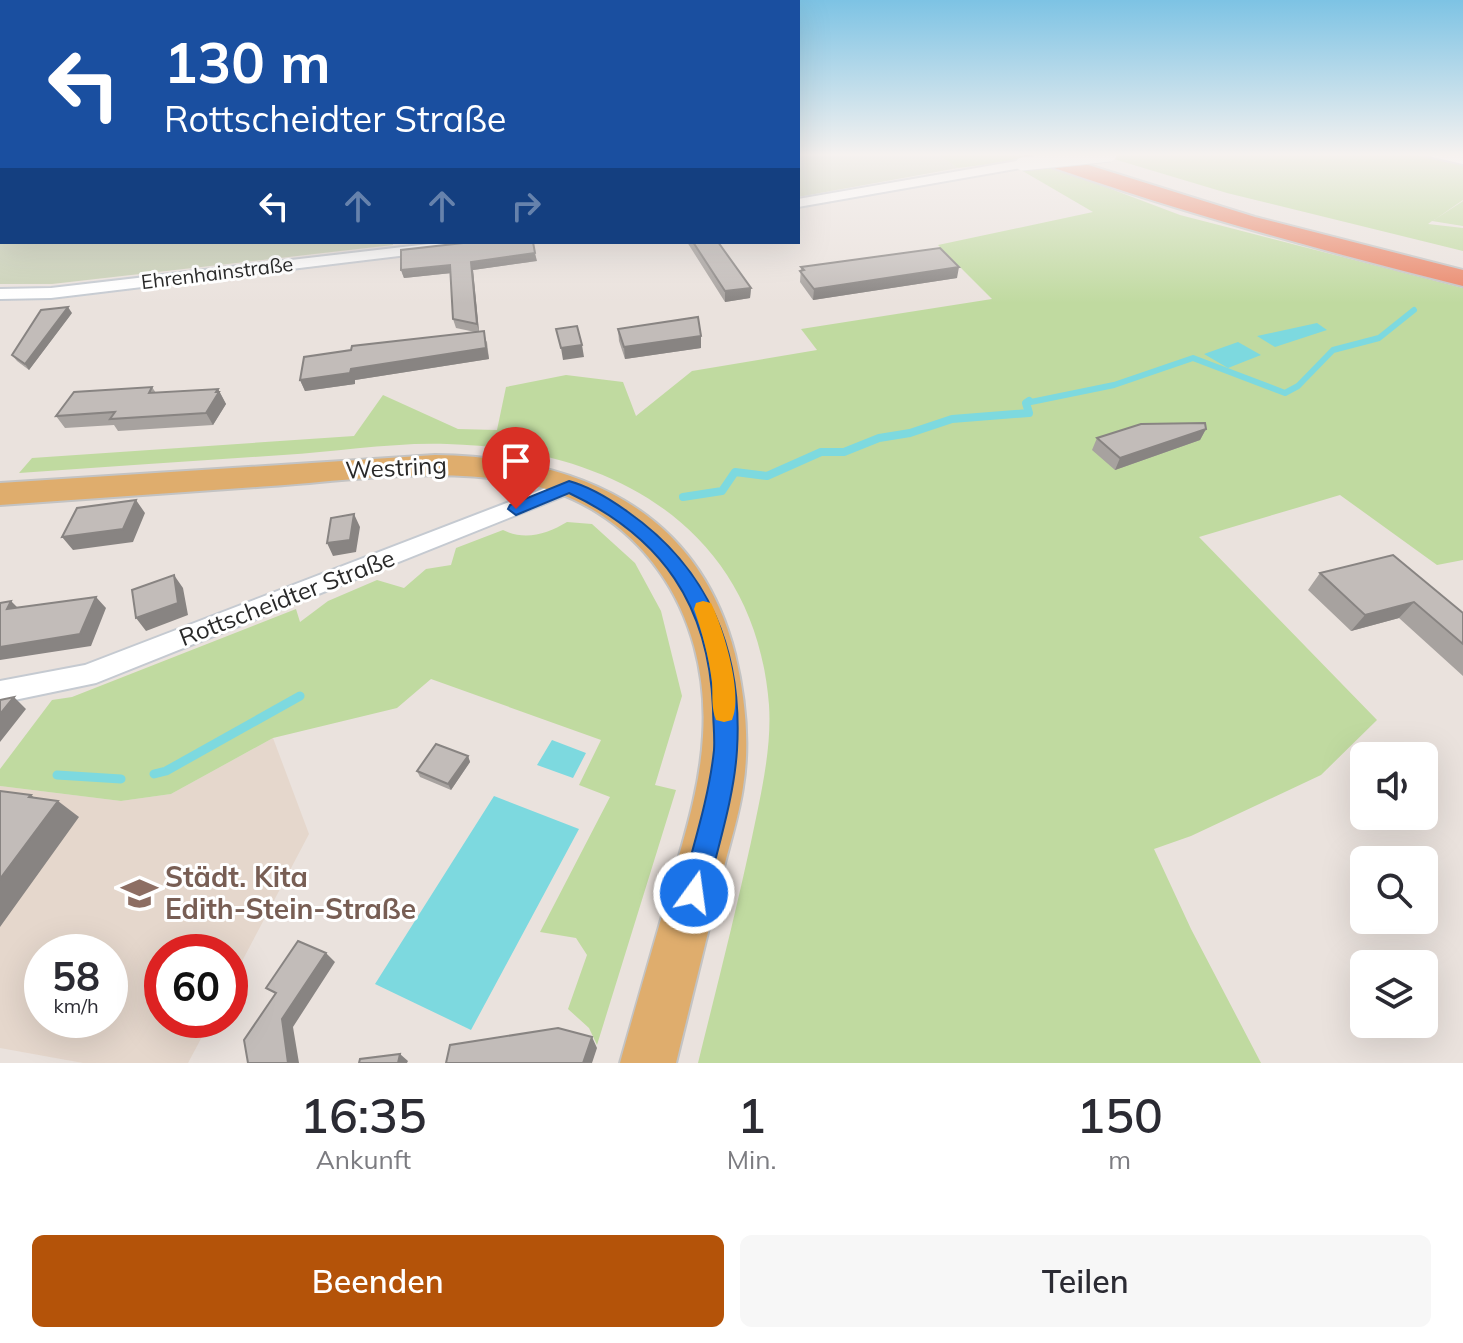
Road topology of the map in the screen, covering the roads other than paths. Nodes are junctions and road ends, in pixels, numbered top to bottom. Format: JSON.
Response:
{"nodes":[{"id":1,"x":1180,"y":204,"type":"edge"},
{"id":2,"x":1226,"y":204,"type":"edge"},
{"id":3,"x":465,"y":244,"type":"edge"},
{"id":4,"x":1463,"y":265,"type":"edge"},
{"id":5,"x":1463,"y":278,"type":"edge"},
{"id":6,"x":0,"y":294,"type":"edge"},
{"id":7,"x":569,"y":486,"type":"junction"},
{"id":8,"x":0,"y":494,"type":"edge"},
{"id":9,"x":0,"y":692,"type":"edge"},
{"id":10,"x":648,"y":1063,"type":"edge"}],
"edges":[{"from":1,"to":5,"type":"highway"},
{"from":2,"to":4,"type":"highway"},
{"from":3,"to":6,"type":"street","name":"Ehrenhainstraße"},
{"from":7,"to":8,"type":"main road","name":"Westring"},
{"from":7,"to":9,"type":"street","name":"Rottscheidter Straße"},
{"from":7,"to":10,"type":"main road","name":"Westring"}]}
